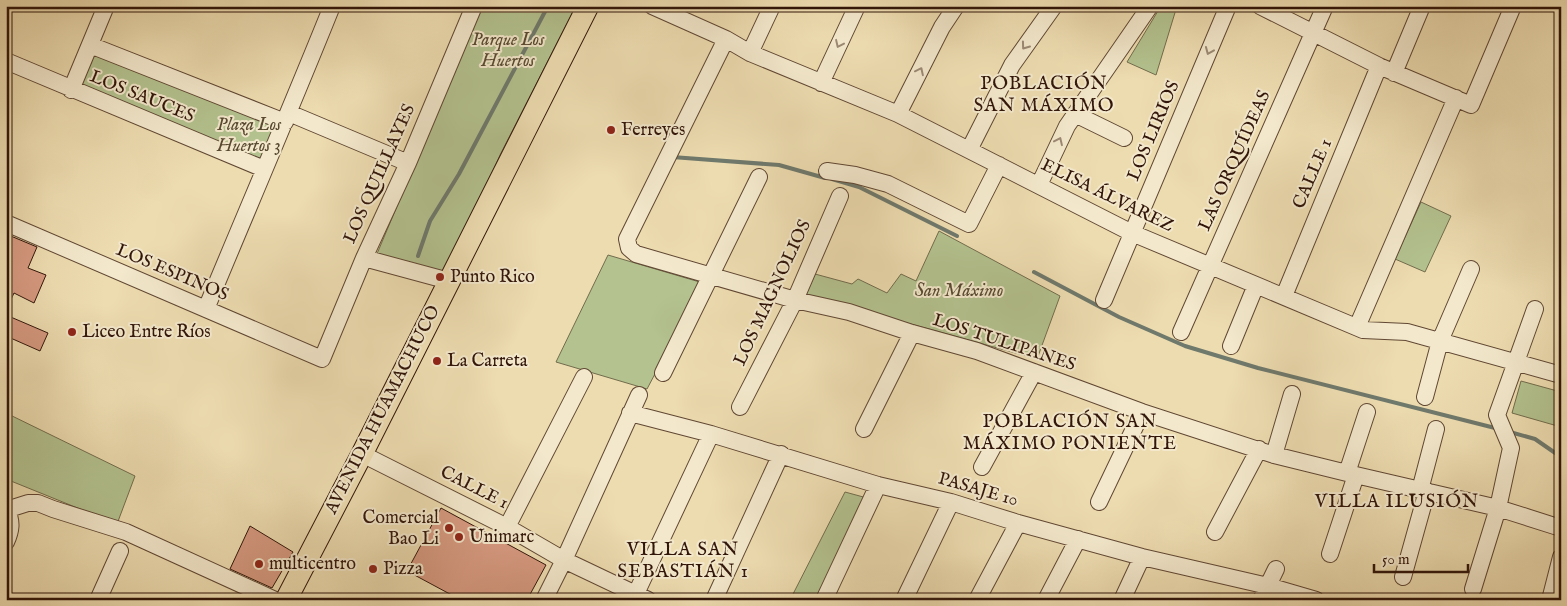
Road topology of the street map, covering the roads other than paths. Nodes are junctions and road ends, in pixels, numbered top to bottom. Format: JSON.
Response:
{"nodes":[{"id":1,"x":106,"y":6,"type":"edge"},
{"id":2,"x":332,"y":6,"type":"edge"},
{"id":3,"x":474,"y":6,"type":"edge"},
{"id":4,"x":588,"y":6,"type":"edge"},
{"id":5,"x":652,"y":6,"type":"edge"},
{"id":6,"x":772,"y":6,"type":"edge"},
{"id":7,"x":857,"y":6,"type":"edge"},
{"id":8,"x":956,"y":6,"type":"edge"},
{"id":9,"x":1054,"y":6,"type":"edge"},
{"id":10,"x":1150,"y":6,"type":"edge"},
{"id":11,"x":1228,"y":6,"type":"edge"},
{"id":12,"x":1260,"y":6,"type":"edge"},
{"id":13,"x":1325,"y":6,"type":"edge"},
{"id":14,"x":1422,"y":6,"type":"edge"},
{"id":15,"x":1513,"y":6,"type":"edge"},
{"id":16,"x":1313,"y":34,"type":"junction"},
{"id":17,"x":726,"y":40,"type":"junction"},
{"id":18,"x":90,"y":45,"type":"junction"},
{"id":19,"x":750,"y":53,"type":"junction"},
{"id":20,"x":6,"y":61,"type":"edge"},
{"id":21,"x":1387,"y":70,"type":"junction"},
{"id":22,"x":821,"y":83,"type":"junction"},
{"id":23,"x":71,"y":90,"type":"junction"},
{"id":24,"x":1456,"y":98,"type":"junction"},
{"id":25,"x":898,"y":114,"type":"junction"},
{"id":26,"x":1075,"y":114,"type":"junction"},
{"id":27,"x":287,"y":117,"type":"junction"},
{"id":28,"x":1124,"y":138,"type":"dead end"},
{"id":29,"x":970,"y":150,"type":"junction"},
{"id":30,"x":408,"y":164,"type":"junction"},
{"id":31,"x":999,"y":165,"type":"junction"},
{"id":32,"x":264,"y":169,"type":"junction"},
{"id":33,"x":827,"y":171,"type":"dead end"},
{"id":34,"x":759,"y":177,"type":"dead end"},
{"id":35,"x":1038,"y":185,"type":"junction"},
{"id":36,"x":840,"y":196,"type":"dead end"},
{"id":37,"x":6,"y":223,"type":"edge"},
{"id":38,"x":1132,"y":233,"type":"junction"},
{"id":39,"x":364,"y":258,"type":"junction"},
{"id":40,"x":1210,"y":265,"type":"junction"},
{"id":41,"x":1471,"y":269,"type":"dead end"},
{"id":42,"x":712,"y":275,"type":"junction"},
{"id":43,"x":449,"y":281,"type":"junction"},
{"id":44,"x":1256,"y":285,"type":"junction"},
{"id":45,"x":1284,"y":296,"type":"junction"},
{"id":46,"x":794,"y":300,"type":"junction"},
{"id":47,"x":1104,"y":300,"type":"dead end"},
{"id":48,"x":206,"y":309,"type":"junction"},
{"id":49,"x":1535,"y":309,"type":"dead end"},
{"id":50,"x":1357,"y":327,"type":"junction"},
{"id":51,"x":1181,"y":332,"type":"dead end"},
{"id":52,"x":912,"y":334,"type":"junction"},
{"id":53,"x":1440,"y":341,"type":"junction"},
{"id":54,"x":1231,"y":346,"type":"dead end"},
{"id":55,"x":322,"y":359,"type":"joint"},
{"id":56,"x":1515,"y":361,"type":"junction"},
{"id":57,"x":1034,"y":372,"type":"junction"},
{"id":58,"x":662,"y":373,"type":"dead end"},
{"id":59,"x":1561,"y":375,"type":"edge"},
{"id":60,"x":584,"y":377,"type":"dead end"},
{"id":61,"x":1292,"y":394,"type":"dead end"},
{"id":62,"x":639,"y":395,"type":"dead end"},
{"id":63,"x":1425,"y":397,"type":"dead end"},
{"id":64,"x":740,"y":407,"type":"dead end"},
{"id":65,"x":630,"y":412,"type":"junction"},
{"id":66,"x":1142,"y":412,"type":"junction"},
{"id":67,"x":1367,"y":412,"type":"dead end"},
{"id":68,"x":864,"y":429,"type":"dead end"},
{"id":69,"x":1436,"y":429,"type":"dead end"},
{"id":70,"x":711,"y":434,"type":"junction"},
{"id":71,"x":1259,"y":449,"type":"junction"},
{"id":72,"x":362,"y":454,"type":"junction"},
{"id":73,"x":781,"y":454,"type":"junction"},
{"id":74,"x":1274,"y":455,"type":"junction"},
{"id":75,"x":982,"y":467,"type":"dead end"},
{"id":76,"x":1351,"y":474,"type":"junction"},
{"id":77,"x":878,"y":485,"type":"junction"},
{"id":78,"x":1424,"y":491,"type":"junction"},
{"id":79,"x":951,"y":502,"type":"junction"},
{"id":80,"x":1099,"y":502,"type":"dead end"},
{"id":81,"x":1498,"y":508,"type":"junction"},
{"id":82,"x":7,"y":512,"type":"edge"},
{"id":83,"x":1018,"y":523,"type":"junction"},
{"id":84,"x":507,"y":527,"type":"junction"},
{"id":85,"x":1561,"y":528,"type":"edge"},
{"id":86,"x":1215,"y":532,"type":"dead end"},
{"id":87,"x":1078,"y":539,"type":"junction"},
{"id":88,"x":6,"y":542,"type":"edge"},
{"id":89,"x":120,"y":551,"type":"dead end"},
{"id":90,"x":1330,"y":554,"type":"dead end"},
{"id":91,"x":1142,"y":557,"type":"junction"},
{"id":92,"x":1561,"y":557,"type":"edge"},
{"id":93,"x":564,"y":560,"type":"junction"},
{"id":94,"x":1276,"y":569,"type":"dead end"},
{"id":95,"x":1403,"y":577,"type":"dead end"},
{"id":96,"x":1473,"y":589,"type":"dead end"},
{"id":97,"x":1264,"y":593,"type":"edge"},
{"id":98,"x":639,"y":598,"type":"edge"},
{"id":99,"x":98,"y":600,"type":"edge"},
{"id":100,"x":275,"y":600,"type":"edge"},
{"id":101,"x":286,"y":600,"type":"edge"},
{"id":102,"x":544,"y":600,"type":"edge"},
{"id":103,"x":714,"y":600,"type":"edge"},
{"id":104,"x":824,"y":600,"type":"edge"},
{"id":105,"x":904,"y":600,"type":"edge"},
{"id":106,"x":977,"y":600,"type":"edge"},
{"id":107,"x":1046,"y":600,"type":"edge"},
{"id":108,"x":1122,"y":600,"type":"edge"},
{"id":109,"x":1316,"y":600,"type":"edge"},
{"id":110,"x":1550,"y":600,"type":"edge"}],
"edges":[{"from":1,"to":18,"type":"street"},
{"from":2,"to":27,"type":"street"},
{"from":3,"to":30,"type":"street","name":"LOS QUILLAYES"},
{"from":4,"to":43,"type":"main road","name":"AVENIDA HUAMACHUCO"},
{"from":5,"to":17,"type":"street","name":"ELISA ÁLVAREZ"},
{"from":6,"to":19,"type":"street"},
{"from":7,"to":22,"type":"street","one_way":true},
{"from":25,"to":8,"type":"street","one_way":true},
{"from":9,"to":29,"type":"street","one_way":true},
{"from":10,"to":26,"type":"street"},
{"from":11,"to":38,"type":"street","name":"LOS LIRIOS","one_way":true},
{"from":12,"to":16,"type":"street"},
{"from":13,"to":16,"type":"street","name":"LAS ORQUÍDEAS"},
{"from":14,"to":21,"type":"street","name":"CALLE 1"},
{"from":15,"to":24,"type":"street"},
{"from":16,"to":21,"type":"street"},
{"from":16,"to":40,"type":"street","name":"LAS ORQUÍDEAS"},
{"from":17,"to":19,"type":"street","name":"ELISA ÁLVAREZ"},
{"from":17,"to":42,"type":"street","name":"LOS TULIPANES"},
{"from":18,"to":23,"type":"street"},
{"from":18,"to":27,"type":"street","name":"LOS SAUCES"},
{"from":19,"to":22,"type":"street","name":"ELISA ÁLVAREZ"},
{"from":20,"to":23,"type":"street","name":"LOS SAUCES"},
{"from":21,"to":24,"type":"street"},
{"from":21,"to":45,"type":"street","name":"CALLE 1"},
{"from":22,"to":25,"type":"street","name":"ELISA ÁLVAREZ"},
{"from":23,"to":32,"type":"street","name":"LOS SAUCES"},
{"from":24,"to":50,"type":"street"},
{"from":25,"to":29,"type":"street","name":"ELISA ÁLVAREZ"},
{"from":26,"to":28,"type":"street"},
{"from":35,"to":26,"type":"street","one_way":true},
{"from":27,"to":30,"type":"street","name":"LOS SAUCES"},
{"from":27,"to":32,"type":"street"},
{"from":29,"to":31,"type":"street","name":"ELISA ÁLVAREZ"},
{"from":30,"to":39,"type":"street","name":"LOS QUILLAYES"},
{"from":31,"to":33,"type":"street"},
{"from":31,"to":35,"type":"street","name":"ELISA ÁLVAREZ"},
{"from":32,"to":48,"type":"street"},
{"from":34,"to":42,"type":"street"},
{"from":35,"to":38,"type":"street","name":"ELISA ÁLVAREZ"},
{"from":36,"to":46,"type":"street","name":"LOS MAGNOLIOS"},
{"from":37,"to":48,"type":"street","name":"LOS ESPINOS"},
{"from":38,"to":40,"type":"street","name":"ELISA ÁLVAREZ"},
{"from":38,"to":47,"type":"street","name":"LOS LIRIOS"},
{"from":39,"to":43,"type":"street"},
{"from":39,"to":55,"type":"street","name":"LOS QUILLAYES"},
{"from":40,"to":44,"type":"street","name":"ELISA ÁLVAREZ"},
{"from":40,"to":51,"type":"street","name":"LAS ORQUÍDEAS"},
{"from":41,"to":53,"type":"street"},
{"from":42,"to":46,"type":"street","name":"LOS TULIPANES"},
{"from":42,"to":58,"type":"street"},
{"from":43,"to":72,"type":"main road","name":"AVENIDA HUAMACHUCO"},
{"from":44,"to":45,"type":"street","name":"ELISA ÁLVAREZ"},
{"from":44,"to":54,"type":"street"},
{"from":45,"to":50,"type":"street","name":"ELISA ÁLVAREZ"},
{"from":46,"to":52,"type":"street","name":"LOS TULIPANES"},
{"from":46,"to":64,"type":"street","name":"LOS MAGNOLIOS"},
{"from":48,"to":55,"type":"street","name":"LOS ESPINOS"},
{"from":49,"to":56,"type":"street"},
{"from":50,"to":53,"type":"street","name":"ELISA ÁLVAREZ"},
{"from":52,"to":57,"type":"street","name":"LOS TULIPANES"},
{"from":52,"to":68,"type":"street"},
{"from":53,"to":56,"type":"street","name":"ELISA ÁLVAREZ"},
{"from":53,"to":63,"type":"street"},
{"from":56,"to":59,"type":"street","name":"ELISA ÁLVAREZ"},
{"from":56,"to":81,"type":"street"},
{"from":57,"to":66,"type":"street","name":"LOS TULIPANES"},
{"from":57,"to":75,"type":"street"},
{"from":60,"to":84,"type":"street"},
{"from":61,"to":74,"type":"street"},
{"from":62,"to":65,"type":"street"},
{"from":65,"to":70,"type":"street","name":"PASAJE 10"},
{"from":65,"to":93,"type":"street"},
{"from":66,"to":71,"type":"street","name":"LOS TULIPANES"},
{"from":66,"to":80,"type":"street"},
{"from":67,"to":76,"type":"street"},
{"from":69,"to":78,"type":"street"},
{"from":70,"to":73,"type":"street","name":"PASAJE 10"},
{"from":70,"to":98,"type":"street"},
{"from":71,"to":74,"type":"street","name":"LOS TULIPANES"},
{"from":71,"to":86,"type":"street"},
{"from":72,"to":84,"type":"street","name":"CALLE 1"},
{"from":72,"to":101,"type":"main road","name":"AVENIDA HUAMACHUCO"},
{"from":73,"to":77,"type":"street","name":"PASAJE 10"},
{"from":73,"to":103,"type":"street"},
{"from":74,"to":76,"type":"street","name":"LOS TULIPANES"},
{"from":76,"to":78,"type":"street","name":"LOS TULIPANES"},
{"from":76,"to":90,"type":"street"},
{"from":77,"to":79,"type":"street","name":"PASAJE 10"},
{"from":77,"to":104,"type":"street"},
{"from":78,"to":81,"type":"street","name":"LOS TULIPANES"},
{"from":78,"to":95,"type":"street"},
{"from":79,"to":83,"type":"street","name":"PASAJE 10"},
{"from":79,"to":105,"type":"street"},
{"from":81,"to":85,"type":"street","name":"LOS TULIPANES"},
{"from":81,"to":96,"type":"street"},
{"from":82,"to":88,"type":"street"},
{"from":82,"to":100,"type":"street"},
{"from":83,"to":87,"type":"street","name":"PASAJE 10"},
{"from":83,"to":106,"type":"street"},
{"from":84,"to":93,"type":"street","name":"CALLE 1"},
{"from":87,"to":91,"type":"street","name":"PASAJE 10"},
{"from":87,"to":107,"type":"street"},
{"from":89,"to":99,"type":"street"},
{"from":91,"to":97,"type":"street","name":"PASAJE 10"},
{"from":91,"to":108,"type":"street"},
{"from":92,"to":110,"type":"street"},
{"from":93,"to":98,"type":"street","name":"CALLE 1"},
{"from":93,"to":102,"type":"street"},
{"from":94,"to":97,"type":"street"},
{"from":97,"to":109,"type":"street","name":"PASAJE 10"}]}
